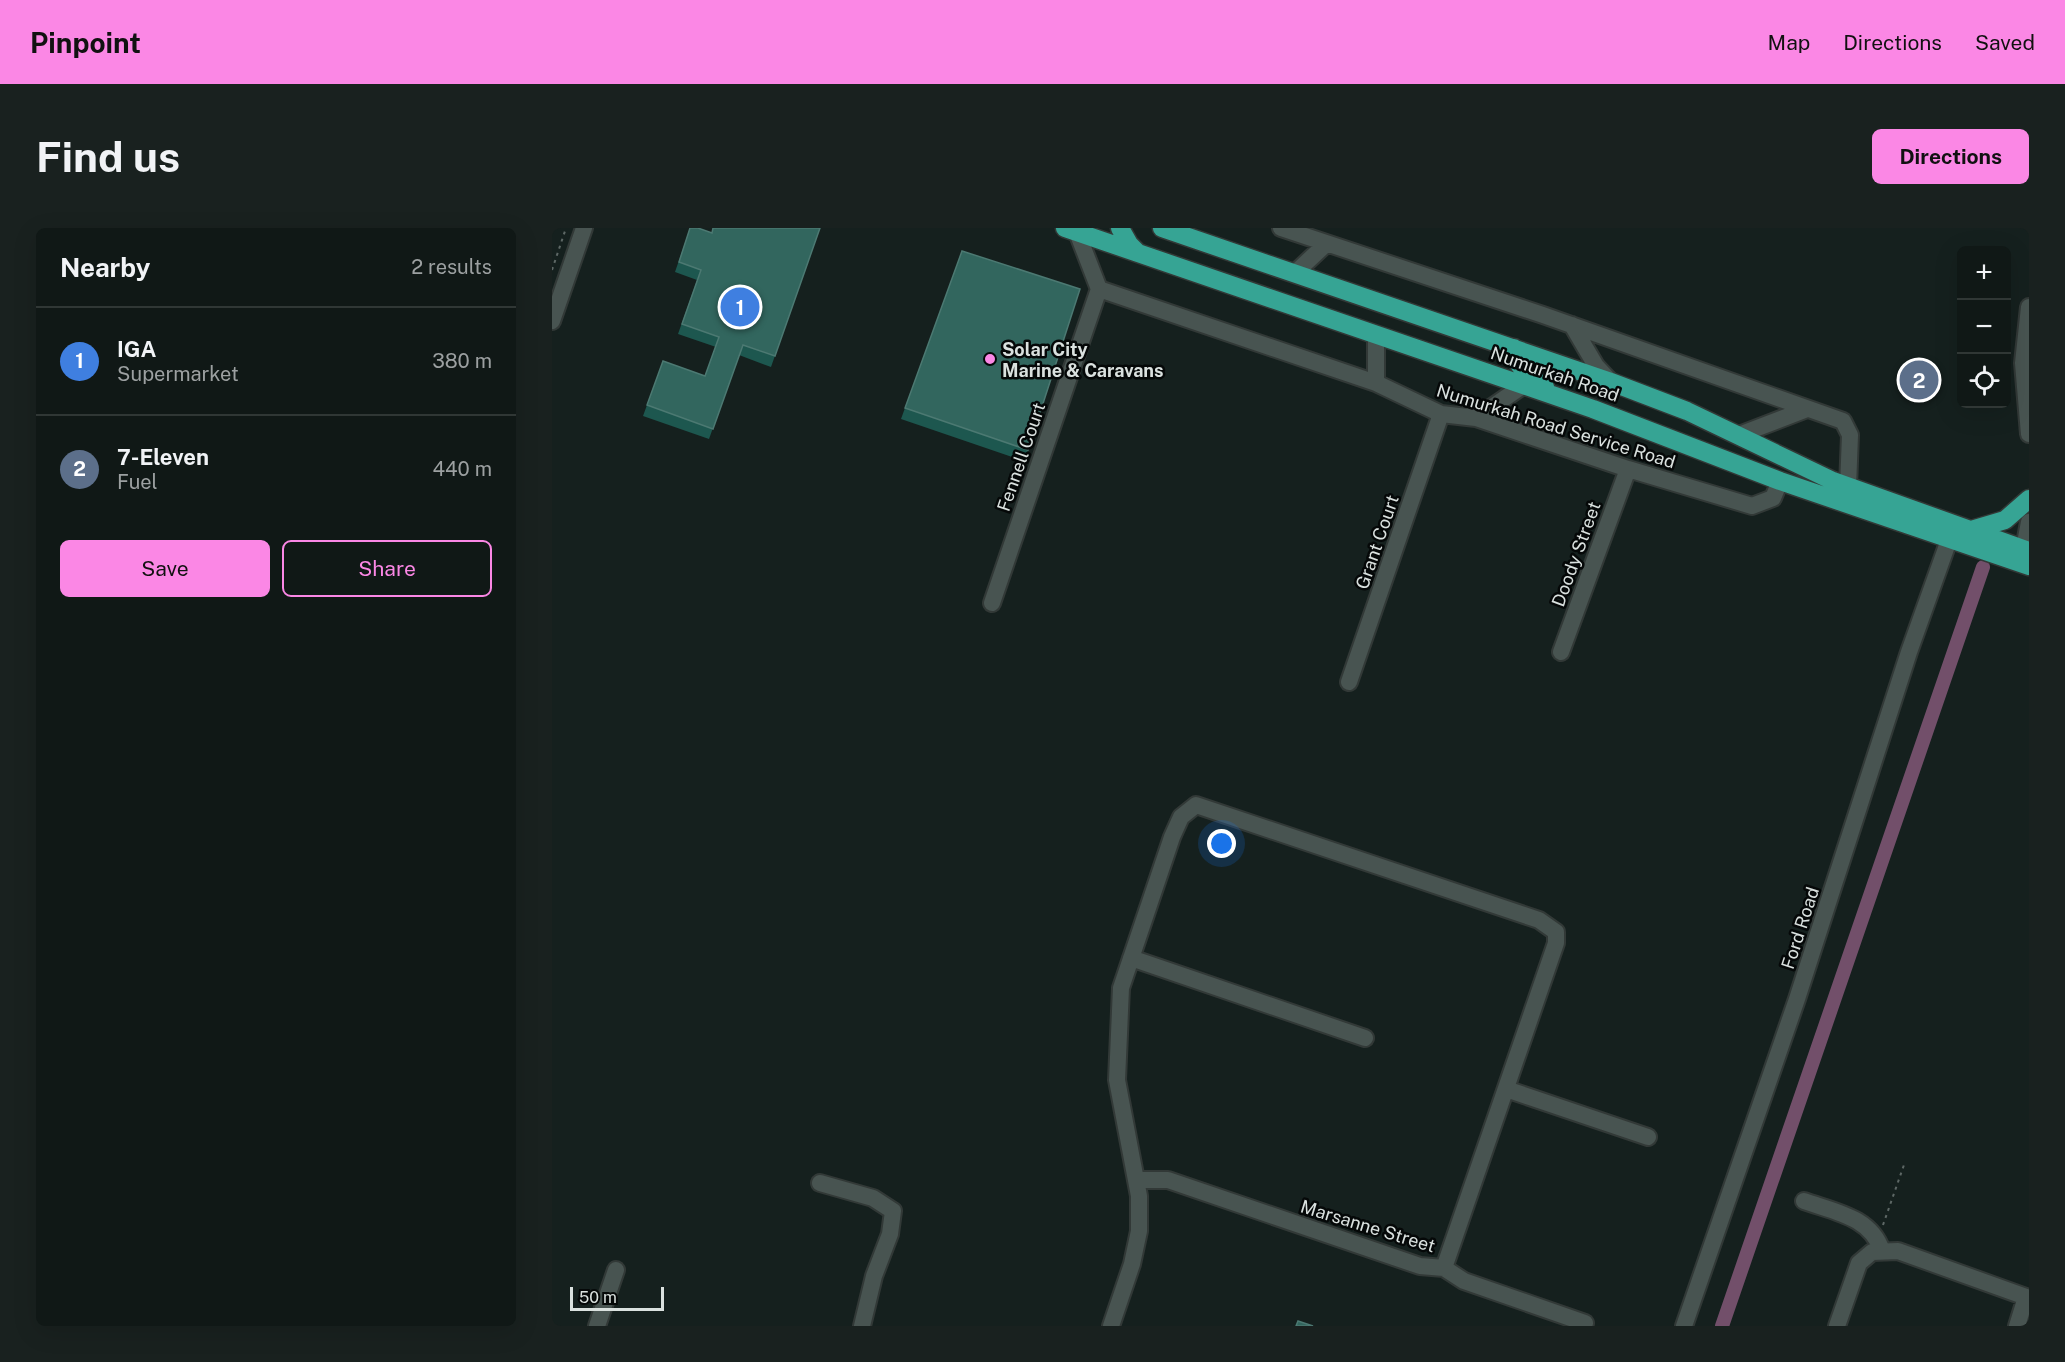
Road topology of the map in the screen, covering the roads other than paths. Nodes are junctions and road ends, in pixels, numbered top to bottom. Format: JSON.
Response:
{"nodes":[{"id":1,"x":584,"y":228,"type":"edge"},
{"id":2,"x":1120,"y":228,"type":"edge"},
{"id":3,"x":1162,"y":228,"type":"edge"},
{"id":4,"x":1281,"y":228,"type":"edge"},
{"id":5,"x":1071,"y":230,"type":"edge"},
{"id":6,"x":1326,"y":244,"type":"junction"},
{"id":7,"x":1138,"y":253,"type":"junction"},
{"id":8,"x":1295,"y":273,"type":"junction"},
{"id":9,"x":1099,"y":289,"type":"junction"},
{"id":10,"x":2029,"y":307,"type":"edge"},
{"id":11,"x":552,"y":321,"type":"edge"},
{"id":12,"x":1572,"y":325,"type":"junction"},
{"id":13,"x":1376,"y":334,"type":"junction"},
{"id":14,"x":1514,"y":348,"type":"junction"},
{"id":15,"x":1611,"y":381,"type":"junction"},
{"id":16,"x":1377,"y":383,"type":"junction"},
{"id":17,"x":1524,"y":385,"type":"junction"},
{"id":18,"x":1559,"y":397,"type":"junction"},
{"id":19,"x":1807,"y":408,"type":"junction"},
{"id":20,"x":1441,"y":414,"type":"junction"},
{"id":21,"x":1476,"y":418,"type":"junction"},
{"id":22,"x":2029,"y":434,"type":"edge"},
{"id":23,"x":1739,"y":435,"type":"junction"},
{"id":24,"x":1787,"y":459,"type":"junction"},
{"id":25,"x":1628,"y":469,"type":"junction"},
{"id":26,"x":1780,"y":481,"type":"junction"},
{"id":27,"x":1848,"y":487,"type":"junction"},
{"id":28,"x":2029,"y":499,"type":"edge"},
{"id":29,"x":2029,"y":522,"type":"edge"},
{"id":30,"x":1957,"y":532,"type":"junction"},
{"id":31,"x":2025,"y":557,"type":"edge"},
{"id":32,"x":992,"y":603,"type":"dead end"},
{"id":33,"x":1561,"y":652,"type":"dead end"},
{"id":34,"x":1349,"y":682,"type":"dead end"},
{"id":35,"x":1131,"y":958,"type":"junction"},
{"id":36,"x":1365,"y":1038,"type":"dead end"},
{"id":37,"x":1506,"y":1089,"type":"junction"},
{"id":38,"x":1648,"y":1137,"type":"dead end"},
{"id":39,"x":1136,"y":1180,"type":"junction"},
{"id":40,"x":820,"y":1183,"type":"dead end"},
{"id":41,"x":1804,"y":1201,"type":"dead end"},
{"id":42,"x":1882,"y":1251,"type":"junction"},
{"id":43,"x":1444,"y":1268,"type":"junction"},
{"id":44,"x":616,"y":1270,"type":"dead end"},
{"id":45,"x":2028,"y":1298,"type":"edge"},
{"id":46,"x":1585,"y":1323,"type":"dead end"},
{"id":47,"x":597,"y":1326,"type":"edge"},
{"id":48,"x":862,"y":1326,"type":"edge"},
{"id":49,"x":1111,"y":1326,"type":"edge"},
{"id":50,"x":1684,"y":1326,"type":"edge"},
{"id":51,"x":1837,"y":1326,"type":"edge"},
{"id":52,"x":2017,"y":1326,"type":"edge"}],
"edges":[{"from":1,"to":11,"type":"street"},
{"from":2,"to":7,"type":"highway"},
{"from":3,"to":8,"type":"highway","name":"Numurkah Road"},
{"from":4,"to":6,"type":"street"},
{"from":5,"to":7,"type":"highway","name":"Numurkah Road"},
{"from":5,"to":9,"type":"street"},
{"from":6,"to":8,"type":"street"},
{"from":6,"to":12,"type":"street"},
{"from":7,"to":13,"type":"highway","name":"Numurkah Road"},
{"from":8,"to":14,"type":"highway","name":"Numurkah Road"},
{"from":9,"to":16,"type":"street","name":"Numurkah Road Service Road"},
{"from":9,"to":32,"type":"street","name":"Fennell Court"},
{"from":10,"to":22,"type":"street"},
{"from":12,"to":15,"type":"street"},
{"from":12,"to":19,"type":"street"},
{"from":13,"to":16,"type":"street"},
{"from":13,"to":17,"type":"highway","name":"Numurkah Road"},
{"from":14,"to":15,"type":"highway","name":"Numurkah Road"},
{"from":14,"to":18,"type":"highway"},
{"from":15,"to":23,"type":"highway","name":"Numurkah Road"},
{"from":16,"to":20,"type":"street","name":"Numurkah Road Service Road"},
{"from":17,"to":18,"type":"highway","name":"Numurkah Road"},
{"from":17,"to":21,"type":"street"},
{"from":18,"to":26,"type":"highway","name":"Numurkah Road"},
{"from":19,"to":23,"type":"street"},
{"from":19,"to":27,"type":"street"},
{"from":20,"to":21,"type":"street","name":"Numurkah Road Service Road"},
{"from":20,"to":34,"type":"street","name":"Grant Court"},
{"from":21,"to":25,"type":"street","name":"Numurkah Road Service Road"},
{"from":23,"to":24,"type":"highway","name":"Numurkah Road"},
{"from":24,"to":26,"type":"highway"},
{"from":24,"to":27,"type":"highway","name":"Numurkah Road"},
{"from":25,"to":26,"type":"street","name":"Numurkah Road Service Road"},
{"from":25,"to":33,"type":"street","name":"Doody Street"},
{"from":26,"to":30,"type":"highway","name":"Numurkah Road"},
{"from":27,"to":30,"type":"highway","name":"Numurkah Road"},
{"from":28,"to":30,"type":"highway"},
{"from":29,"to":31,"type":"street"},
{"from":30,"to":31,"type":"highway","name":"Numurkah Road"},
{"from":30,"to":50,"type":"street","name":"Ford Road"},
{"from":35,"to":36,"type":"street"},
{"from":35,"to":37,"type":"street"},
{"from":35,"to":39,"type":"street"},
{"from":37,"to":38,"type":"street"},
{"from":37,"to":43,"type":"street"},
{"from":39,"to":43,"type":"street","name":"Marsanne Street"},
{"from":39,"to":49,"type":"street"},
{"from":40,"to":48,"type":"street"},
{"from":41,"to":42,"type":"street"},
{"from":42,"to":45,"type":"street"},
{"from":42,"to":51,"type":"street"},
{"from":43,"to":46,"type":"street","name":"Marsanne Street"},
{"from":44,"to":47,"type":"street"},
{"from":45,"to":52,"type":"street"}]}
